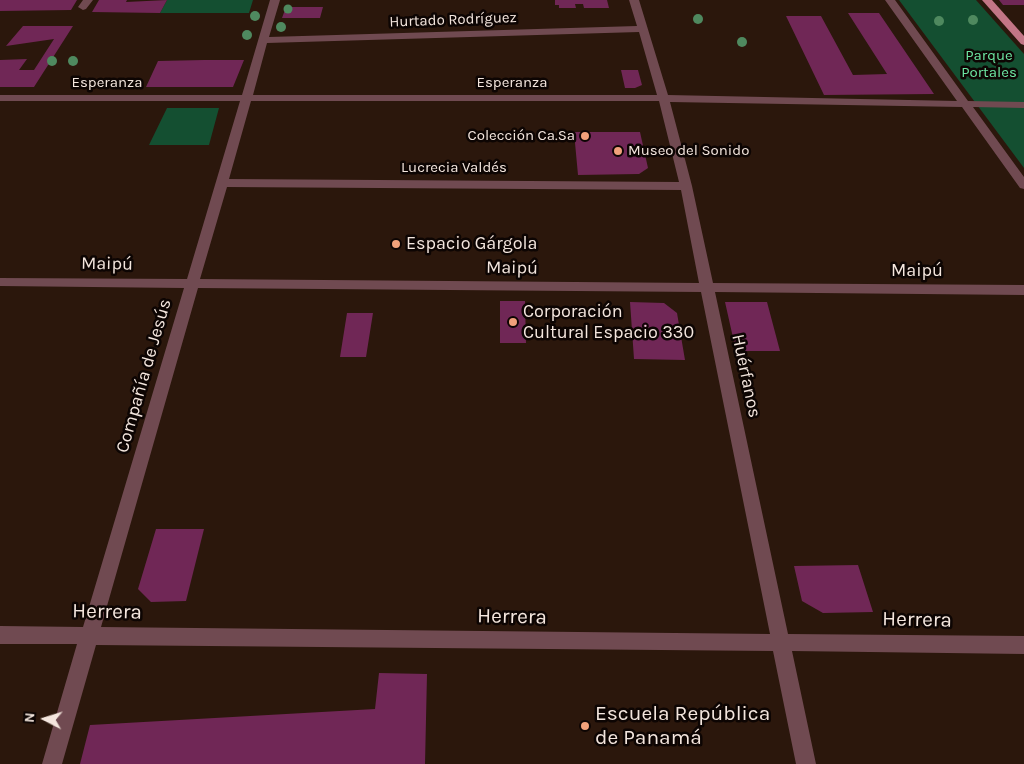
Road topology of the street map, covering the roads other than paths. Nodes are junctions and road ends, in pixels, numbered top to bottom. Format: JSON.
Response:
{"nodes":[{"id":1,"x":275,"y":0,"type":"edge"},
{"id":2,"x":634,"y":0,"type":"edge"},
{"id":3,"x":890,"y":0,"type":"edge"},
{"id":4,"x":987,"y":0,"type":"edge"},
{"id":5,"x":644,"y":29,"type":"junction"},
{"id":6,"x":263,"y":40,"type":"junction"},
{"id":7,"x":1024,"y":42,"type":"edge"},
{"id":8,"x":247,"y":97,"type":"junction"},
{"id":9,"x":0,"y":98,"type":"edge"},
{"id":10,"x":664,"y":99,"type":"junction"},
{"id":11,"x":966,"y":105,"type":"junction"},
{"id":12,"x":1024,"y":105,"type":"edge"},
{"id":13,"x":222,"y":182,"type":"junction"},
{"id":14,"x":1024,"y":185,"type":"edge"},
{"id":15,"x":686,"y":186,"type":"junction"},
{"id":16,"x":0,"y":282,"type":"edge"},
{"id":17,"x":192,"y":284,"type":"junction"},
{"id":18,"x":708,"y":289,"type":"junction"},
{"id":19,"x":1024,"y":290,"type":"edge"},
{"id":20,"x":0,"y":635,"type":"edge"},
{"id":21,"x":91,"y":636,"type":"junction"},
{"id":22,"x":781,"y":643,"type":"junction"},
{"id":23,"x":1024,"y":645,"type":"edge"},
{"id":24,"x":52,"y":764,"type":"edge"},
{"id":25,"x":806,"y":764,"type":"edge"}],
"edges":[{"from":1,"to":6,"type":"street","name":"Compañía de Jesús"},
{"from":2,"to":5,"type":"street","name":"Huérfanos"},
{"from":3,"to":11,"type":"street"},
{"from":4,"to":7,"type":"main road"},
{"from":5,"to":6,"type":"street","name":"Hurtado Rodríguez"},
{"from":5,"to":10,"type":"street","name":"Huérfanos"},
{"from":6,"to":8,"type":"street","name":"Compañía de Jesús"},
{"from":8,"to":9,"type":"street","name":"Esperanza"},
{"from":8,"to":10,"type":"street","name":"Esperanza"},
{"from":8,"to":13,"type":"street","name":"Compañía de Jesús"},
{"from":10,"to":11,"type":"street","name":"Esperanza"},
{"from":10,"to":15,"type":"street","name":"Huérfanos"},
{"from":11,"to":12,"type":"street","name":"Esperanza"},
{"from":11,"to":14,"type":"street"},
{"from":13,"to":15,"type":"street","name":"Lucrecia Valdés"},
{"from":13,"to":17,"type":"street","name":"Compañía de Jesús"},
{"from":15,"to":18,"type":"street","name":"Huérfanos"},
{"from":16,"to":17,"type":"street","name":"Maipú"},
{"from":17,"to":18,"type":"street","name":"Maipú"},
{"from":17,"to":21,"type":"street","name":"Compañía de Jesús"},
{"from":18,"to":19,"type":"street","name":"Maipú"},
{"from":18,"to":22,"type":"street","name":"Huérfanos"},
{"from":20,"to":21,"type":"street","name":"Herrera"},
{"from":21,"to":22,"type":"street","name":"Herrera"},
{"from":21,"to":24,"type":"street","name":"Compañía de Jesús"},
{"from":22,"to":23,"type":"street","name":"Herrera"},
{"from":22,"to":25,"type":"street","name":"Huérfanos"}]}
